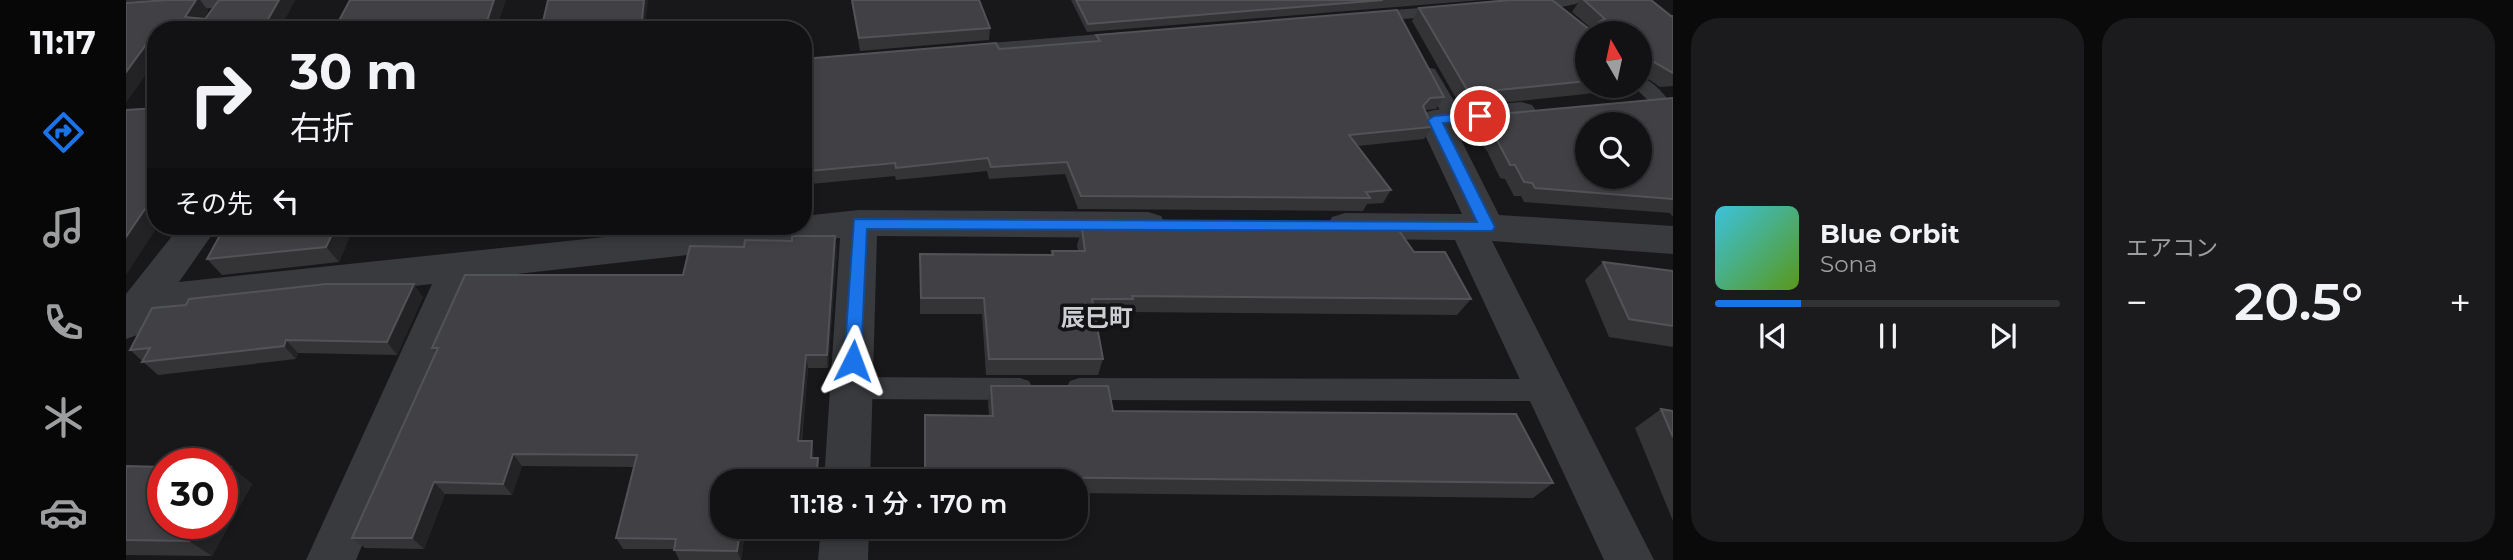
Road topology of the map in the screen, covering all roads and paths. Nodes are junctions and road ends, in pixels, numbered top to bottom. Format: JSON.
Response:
{"nodes":[{"id":1,"x":251,"y":0,"type":"edge"},
{"id":2,"x":1575,"y":0,"type":"edge"},
{"id":3,"x":225,"y":2,"type":"junction"},
{"id":4,"x":1548,"y":2,"type":"junction"},
{"id":5,"x":1507,"y":6,"type":"edge"},
{"id":6,"x":1466,"y":9,"type":"edge"},
{"id":7,"x":126,"y":10,"type":"edge"},
{"id":8,"x":1398,"y":15,"type":"junction"},
{"id":9,"x":1356,"y":18,"type":"edge"},
{"id":10,"x":212,"y":20,"type":"edge"},
{"id":11,"x":1567,"y":20,"type":"edge"},
{"id":12,"x":1149,"y":35,"type":"edge"},
{"id":13,"x":1410,"y":38,"type":"edge"},
{"id":14,"x":956,"y":51,"type":"edge"},
{"id":15,"x":1423,"y":61,"type":"edge"},
{"id":16,"x":1550,"y":110,"type":"edge"},
{"id":17,"x":1454,"y":118,"type":"junction"},
{"id":18,"x":859,"y":223,"type":"junction"},
{"id":19,"x":1186,"y":225,"type":"edge"},
{"id":20,"x":1307,"y":226,"type":"edge"},
{"id":21,"x":1477,"y":227,"type":"junction"},
{"id":22,"x":812,"y":228,"type":"edge"},
{"id":23,"x":193,"y":235,"type":"edge"},
{"id":24,"x":750,"y":235,"type":"edge"},
{"id":25,"x":1673,"y":240,"type":"edge"},
{"id":26,"x":459,"y":267,"type":"junction"},
{"id":27,"x":134,"y":312,"type":"edge"},
{"id":28,"x":851,"y":388,"type":"junction"},
{"id":29,"x":1546,"y":390,"type":"junction"},
{"id":30,"x":848,"y":469,"type":"edge"},
{"id":31,"x":844,"y":539,"type":"edge"},
{"id":32,"x":331,"y":560,"type":"edge"},
{"id":33,"x":843,"y":560,"type":"edge"},
{"id":34,"x":1629,"y":560,"type":"edge"}],
"edges":[{"from":1,"to":3,"type":"lane"},
{"from":2,"to":4,"type":"lane"},
{"from":3,"to":7,"type":"lane"},
{"from":3,"to":10,"type":"lane"},
{"from":4,"to":5,"type":"lane"},
{"from":4,"to":11,"type":"lane"},
{"from":6,"to":8,"type":"lane"},
{"from":8,"to":9,"type":"lane"},
{"from":8,"to":13,"type":"lane"},
{"from":12,"to":14,"type":"lane"},
{"from":15,"to":17,"type":"lane"},
{"from":16,"to":17,"type":"street"},
{"from":17,"to":21,"type":"street"},
{"from":18,"to":19,"type":"street"},
{"from":18,"to":22,"type":"street"},
{"from":18,"to":28,"type":"street"},
{"from":20,"to":21,"type":"street"},
{"from":21,"to":25,"type":"street"},
{"from":21,"to":29,"type":"street"},
{"from":23,"to":27,"type":"street"},
{"from":24,"to":26,"type":"street"},
{"from":26,"to":27,"type":"street"},
{"from":26,"to":32,"type":"street"},
{"from":28,"to":29,"type":"lane"},
{"from":28,"to":30,"type":"street"},
{"from":29,"to":34,"type":"street"},
{"from":31,"to":33,"type":"street"}]}
